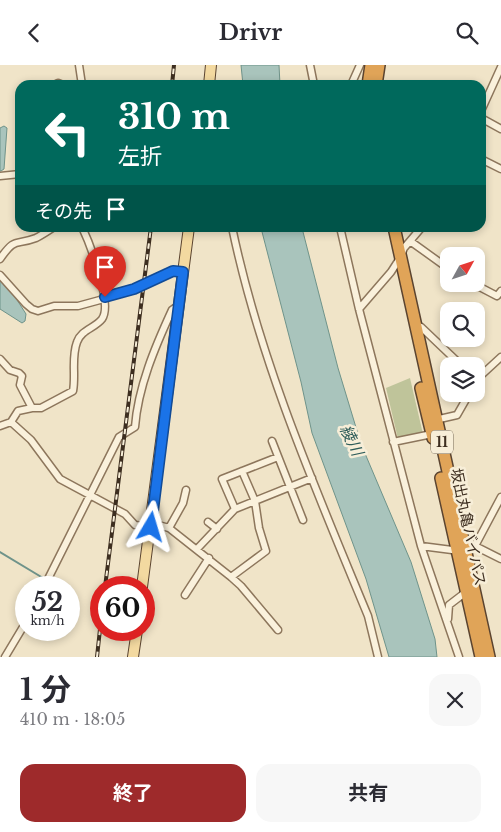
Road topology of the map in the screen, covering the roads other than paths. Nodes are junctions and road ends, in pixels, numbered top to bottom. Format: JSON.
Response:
{"nodes":[{"id":1,"x":79,"y":65,"type":"edge"},
{"id":2,"x":211,"y":65,"type":"edge"},
{"id":3,"x":310,"y":65,"type":"edge"},
{"id":4,"x":360,"y":65,"type":"edge"},
{"id":5,"x":371,"y":65,"type":"edge"},
{"id":6,"x":379,"y":65,"type":"edge"},
{"id":7,"x":501,"y":67,"type":"edge"},
{"id":8,"x":81,"y":80,"type":"edge"},
{"id":9,"x":209,"y":80,"type":"edge"},
{"id":10,"x":313,"y":80,"type":"edge"},
{"id":11,"x":353,"y":80,"type":"edge"},
{"id":12,"x":369,"y":80,"type":"edge"},
{"id":13,"x":377,"y":80,"type":"edge"},
{"id":14,"x":486,"y":100,"type":"edge"},
{"id":15,"x":486,"y":121,"type":"edge"},
{"id":16,"x":501,"y":129,"type":"edge"},
{"id":17,"x":486,"y":162,"type":"edge"},
{"id":18,"x":501,"y":169,"type":"edge"},
{"id":19,"x":15,"y":175,"type":"edge"},
{"id":20,"x":0,"y":177,"type":"edge"},
{"id":21,"x":46,"y":232,"type":"edge"},
{"id":22,"x":84,"y":232,"type":"edge"},
{"id":23,"x":189,"y":232,"type":"edge"},
{"id":24,"x":233,"y":232,"type":"edge"},
{"id":25,"x":341,"y":232,"type":"edge"},
{"id":26,"x":388,"y":232,"type":"edge"},
{"id":27,"x":395,"y":232,"type":"edge"},
{"id":28,"x":418,"y":232,"type":"edge"},
{"id":29,"x":410,"y":241,"type":"junction"},
{"id":30,"x":0,"y":259,"type":"edge"},
{"id":31,"x":398,"y":263,"type":"junction"},
{"id":32,"x":440,"y":263,"type":"edge"},
{"id":33,"x":183,"y":272,"type":"junction"},
{"id":34,"x":0,"y":275,"type":"edge"},
{"id":35,"x":485,"y":290,"type":"edge"},
{"id":36,"x":500,"y":294,"type":"edge"},
{"id":37,"x":105,"y":297,"type":"junction"},
{"id":38,"x":179,"y":305,"type":"junction"},
{"id":39,"x":359,"y":309,"type":"junction"},
{"id":40,"x":421,"y":327,"type":"dead end"},
{"id":41,"x":453,"y":357,"type":"edge"},
{"id":42,"x":501,"y":357,"type":"edge"},
{"id":43,"x":0,"y":359,"type":"edge"},
{"id":44,"x":485,"y":372,"type":"edge"},
{"id":45,"x":464,"y":402,"type":"edge"},
{"id":46,"x":32,"y":408,"type":"junction"},
{"id":47,"x":433,"y":421,"type":"junction"},
{"id":48,"x":11,"y":422,"type":"junction"},
{"id":49,"x":0,"y":426,"type":"edge"},
{"id":50,"x":432,"y":434,"type":"junction"},
{"id":51,"x":272,"y":441,"type":"dead end"},
{"id":52,"x":393,"y":442,"type":"junction"},
{"id":53,"x":278,"y":457,"type":"junction"},
{"id":54,"x":242,"y":471,"type":"junction"},
{"id":55,"x":312,"y":478,"type":"junction"},
{"id":56,"x":290,"y":487,"type":"junction"},
{"id":57,"x":186,"y":490,"type":"dead end"},
{"id":58,"x":90,"y":495,"type":"junction"},
{"id":59,"x":501,"y":497,"type":"edge"},
{"id":60,"x":255,"y":501,"type":"junction"},
{"id":61,"x":235,"y":509,"type":"junction"},
{"id":62,"x":303,"y":521,"type":"dead end"},
{"id":63,"x":208,"y":522,"type":"dead end"},
{"id":64,"x":151,"y":525,"type":"junction"},
{"id":65,"x":169,"y":529,"type":"junction"},
{"id":66,"x":217,"y":529,"type":"junction"},
{"id":67,"x":421,"y":546,"type":"junction"},
{"id":68,"x":466,"y":548,"type":"junction"},
{"id":69,"x":197,"y":549,"type":"junction"},
{"id":70,"x":209,"y":558,"type":"junction"},
{"id":71,"x":501,"y":559,"type":"edge"},
{"id":72,"x":50,"y":576,"type":"edge"},
{"id":73,"x":144,"y":576,"type":"edge"},
{"id":74,"x":231,"y":577,"type":"junction"},
{"id":75,"x":466,"y":591,"type":"junction"},
{"id":76,"x":185,"y":595,"type":"dead end"},
{"id":77,"x":447,"y":623,"type":"junction"},
{"id":78,"x":278,"y":630,"type":"dead end"},
{"id":79,"x":15,"y":640,"type":"edge"},
{"id":80,"x":135,"y":641,"type":"edge"},
{"id":81,"x":5,"y":657,"type":"edge"},
{"id":82,"x":133,"y":657,"type":"edge"},
{"id":83,"x":378,"y":657,"type":"edge"},
{"id":84,"x":459,"y":657,"type":"edge"},
{"id":85,"x":481,"y":657,"type":"edge"},
{"id":86,"x":489,"y":657,"type":"edge"}],
"edges":[{"from":1,"to":8,"type":"street"},
{"from":2,"to":9,"type":"main road"},
{"from":3,"to":10,"type":"street"},
{"from":4,"to":11,"type":"street"},
{"from":5,"to":12,"type":"highway"},
{"from":6,"to":13,"type":"highway"},
{"from":7,"to":14,"type":"street"},
{"from":15,"to":16,"type":"street"},
{"from":17,"to":18,"type":"street"},
{"from":19,"to":20,"type":"street"},
{"from":21,"to":30,"type":"street"},
{"from":22,"to":37,"type":"street"},
{"from":23,"to":33,"type":"main road"},
{"from":24,"to":55,"type":"street"},
{"from":25,"to":39,"type":"street"},
{"from":26,"to":31,"type":"highway","name":"坂出丸亀バイパス","number":"11"},
{"from":27,"to":31,"type":"highway","name":"坂出丸亀バイパス","number":"11"},
{"from":28,"to":29,"type":"street"},
{"from":29,"to":31,"type":"street"},
{"from":29,"to":32,"type":"street"},
{"from":31,"to":39,"type":"street"},
{"from":31,"to":47,"type":"highway","name":"坂出丸亀バイパス","number":"11"},
{"from":33,"to":37,"type":"street"},
{"from":33,"to":38,"type":"main road"},
{"from":34,"to":37,"type":"street"},
{"from":35,"to":36,"type":"street"},
{"from":37,"to":46,"type":"street"},
{"from":38,"to":58,"type":"street"},
{"from":38,"to":64,"type":"main road"},
{"from":39,"to":52,"type":"street"},
{"from":40,"to":41,"type":"street"},
{"from":42,"to":44,"type":"street"},
{"from":43,"to":46,"type":"street"},
{"from":45,"to":47,"type":"street"},
{"from":46,"to":48,"type":"street"},
{"from":47,"to":50,"type":"highway","name":"坂出丸亀バイパス","number":"11"},
{"from":47,"to":68,"type":"highway","name":"坂出丸亀バイパス","number":"11"},
{"from":48,"to":49,"type":"street"},
{"from":48,"to":58,"type":"street"},
{"from":50,"to":52,"type":"street"},
{"from":50,"to":68,"type":"highway","name":"坂出丸亀バイパス","number":"11"},
{"from":51,"to":53,"type":"street"},
{"from":52,"to":67,"type":"street"},
{"from":53,"to":54,"type":"street"},
{"from":53,"to":56,"type":"street"},
{"from":54,"to":60,"type":"street"},
{"from":54,"to":61,"type":"street"},
{"from":55,"to":56,"type":"street"},
{"from":55,"to":83,"type":"street"},
{"from":56,"to":60,"type":"street"},
{"from":56,"to":62,"type":"street"},
{"from":57,"to":65,"type":"street"},
{"from":58,"to":64,"type":"street"},
{"from":58,"to":72,"type":"street"},
{"from":59,"to":68,"type":"street"},
{"from":60,"to":61,"type":"street"},
{"from":60,"to":74,"type":"street"},
{"from":61,"to":66,"type":"street"},
{"from":63,"to":66,"type":"street"},
{"from":64,"to":65,"type":"street"},
{"from":64,"to":73,"type":"main road"},
{"from":65,"to":69,"type":"street"},
{"from":66,"to":69,"type":"street"},
{"from":67,"to":68,"type":"street"},
{"from":67,"to":77,"type":"street"},
{"from":68,"to":71,"type":"street"},
{"from":68,"to":75,"type":"highway","name":"坂出丸亀バイパス","number":"11"},
{"from":68,"to":86,"type":"highway","name":"坂出丸亀バイパス","number":"11"},
{"from":69,"to":70,"type":"street"},
{"from":70,"to":74,"type":"street"},
{"from":70,"to":76,"type":"street"},
{"from":74,"to":78,"type":"street"},
{"from":75,"to":77,"type":"street"},
{"from":75,"to":85,"type":"highway","name":"坂出丸亀バイパス","number":"11"},
{"from":77,"to":84,"type":"street"},
{"from":79,"to":81,"type":"street"},
{"from":80,"to":82,"type":"main road"}]}
